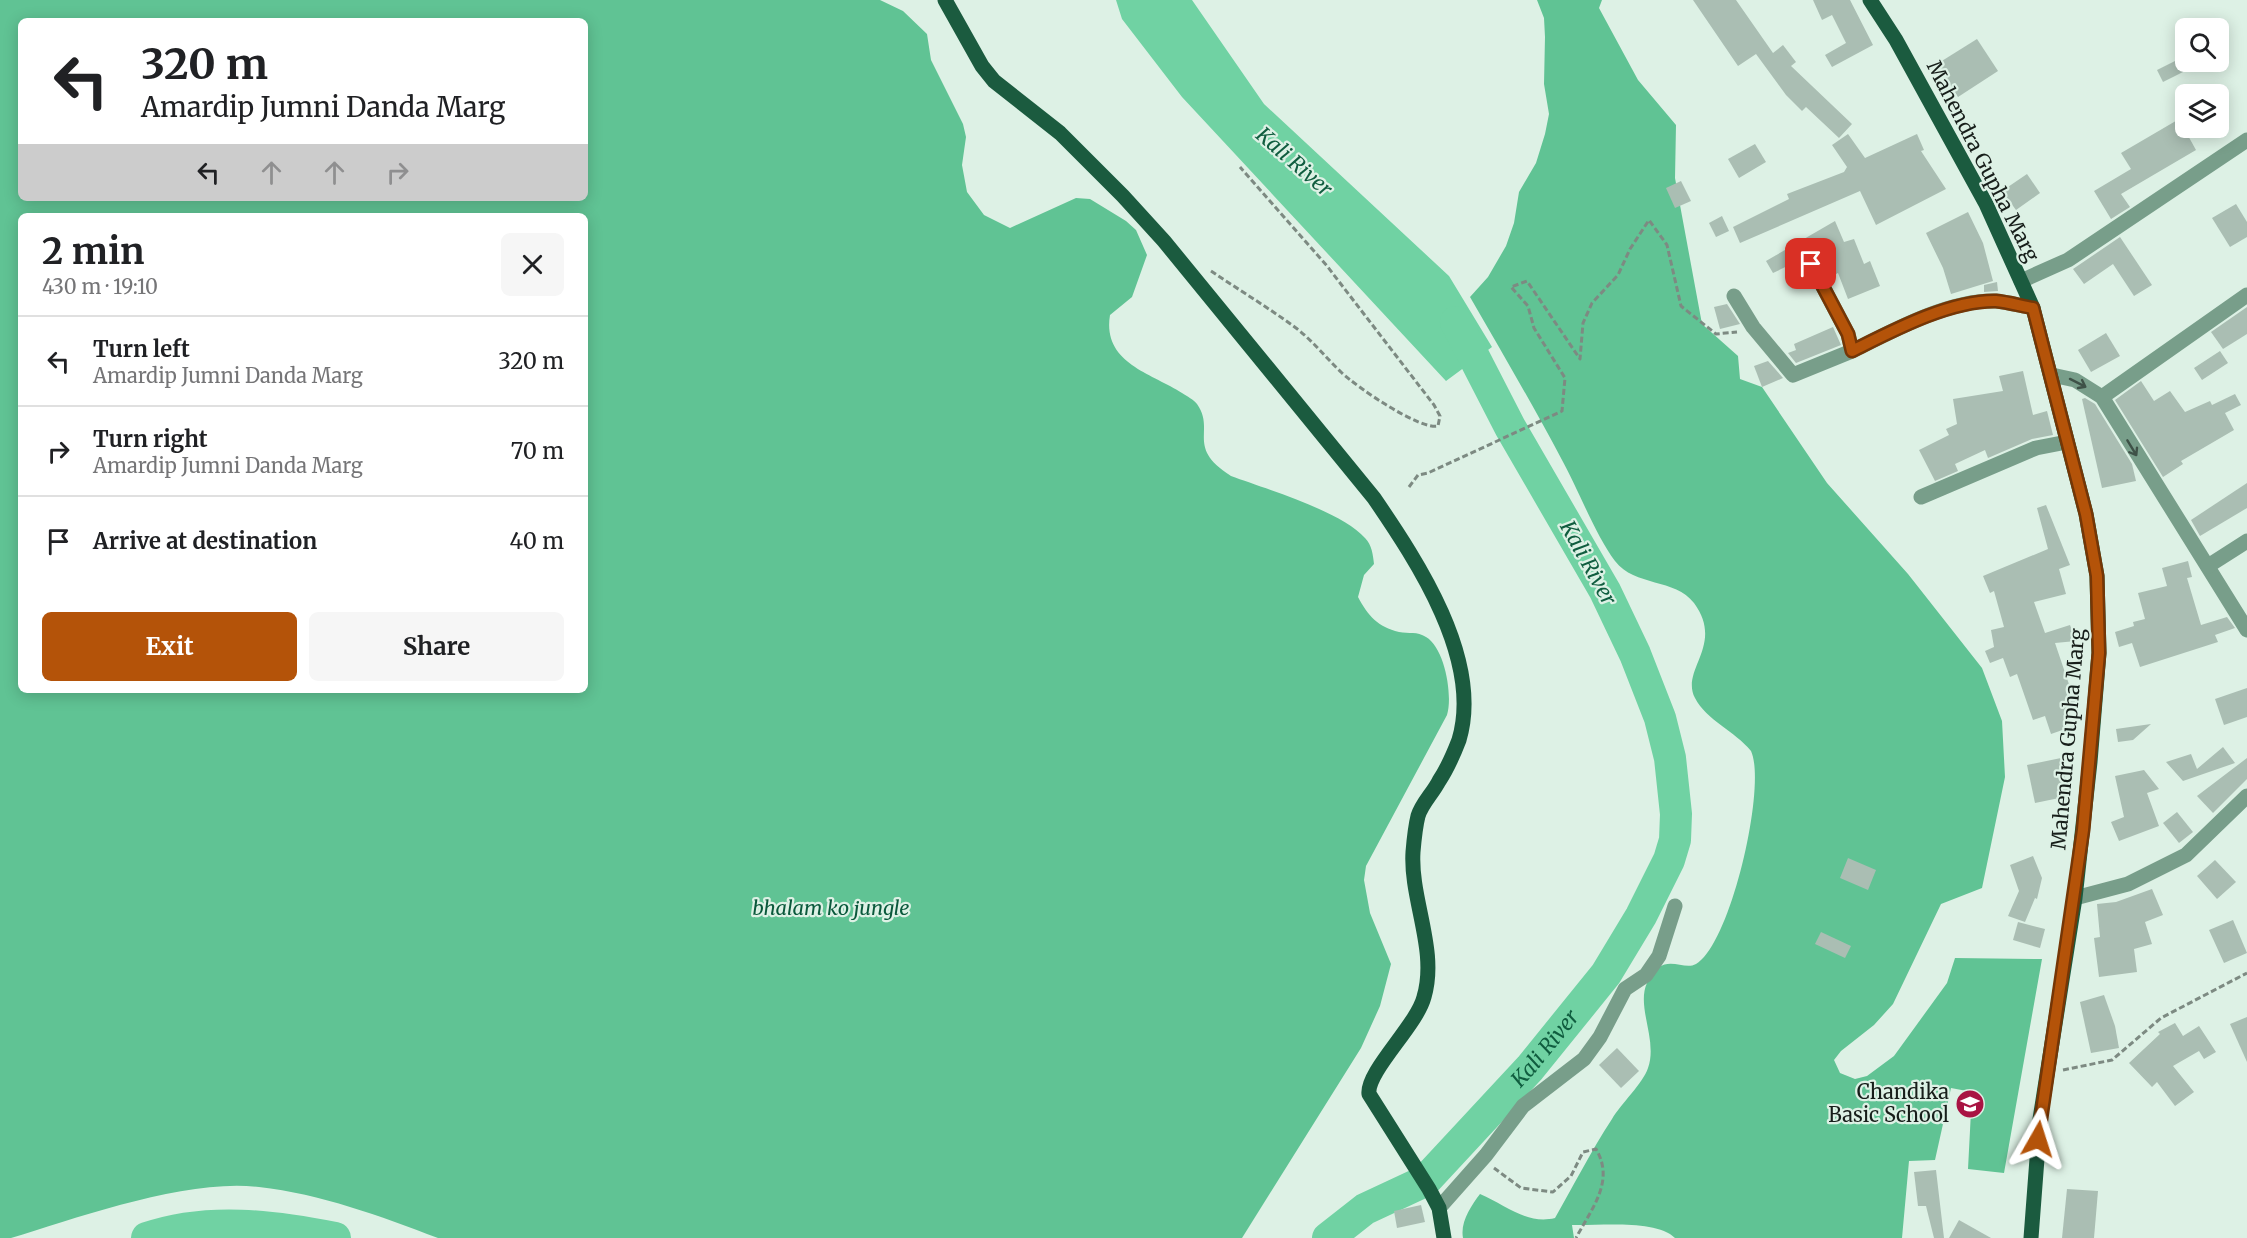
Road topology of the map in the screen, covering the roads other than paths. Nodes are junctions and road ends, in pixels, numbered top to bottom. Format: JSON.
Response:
{"nodes":[{"id":1,"x":945,"y":0,"type":"edge"},
{"id":2,"x":1870,"y":0,"type":"edge"},
{"id":3,"x":2247,"y":140,"type":"edge"},
{"id":4,"x":1811,"y":264,"type":"dead end"},
{"id":5,"x":2021,"y":281,"type":"junction"},
{"id":6,"x":2247,"y":295,"type":"edge"},
{"id":7,"x":1734,"y":296,"type":"dead end"},
{"id":8,"x":2033,"y":308,"type":"junction"},
{"id":9,"x":1852,"y":351,"type":"junction"},
{"id":10,"x":2052,"y":375,"type":"junction"},
{"id":11,"x":2102,"y":397,"type":"junction"},
{"id":12,"x":2067,"y":442,"type":"junction"},
{"id":13,"x":1921,"y":497,"type":"dead end"},
{"id":14,"x":2247,"y":541,"type":"edge"},
{"id":15,"x":2208,"y":566,"type":"junction"},
{"id":16,"x":2247,"y":630,"type":"edge"},
{"id":17,"x":2247,"y":796,"type":"edge"},
{"id":18,"x":2074,"y":898,"type":"junction"},
{"id":19,"x":1675,"y":906,"type":"dead end"},
{"id":20,"x":1439,"y":1208,"type":"junction"},
{"id":21,"x":1444,"y":1238,"type":"edge"},
{"id":22,"x":2031,"y":1238,"type":"edge"}],
"edges":[{"from":1,"to":20,"type":"main road"},
{"from":2,"to":5,"type":"main road","name":"Mahendra Gupha Marg"},
{"from":3,"to":5,"type":"street"},
{"from":4,"to":9,"type":"street"},
{"from":5,"to":8,"type":"main road","name":"Mahendra Gupha Marg"},
{"from":6,"to":11,"type":"street"},
{"from":7,"to":9,"type":"street"},
{"from":8,"to":9,"type":"street"},
{"from":8,"to":10,"type":"main road","name":"Mahendra Gupha Marg"},
{"from":10,"to":11,"type":"street","one_way":true},
{"from":10,"to":12,"type":"main road","name":"Mahendra Gupha Marg"},
{"from":11,"to":15,"type":"street","one_way":true},
{"from":12,"to":13,"type":"street"},
{"from":12,"to":18,"type":"main road","name":"Mahendra Gupha Marg"},
{"from":14,"to":15,"type":"street"},
{"from":15,"to":16,"type":"street"},
{"from":17,"to":18,"type":"street"},
{"from":18,"to":22,"type":"main road","name":"Mahendra Gupha Marg"},
{"from":19,"to":20,"type":"street"},
{"from":20,"to":21,"type":"main road"}]}
